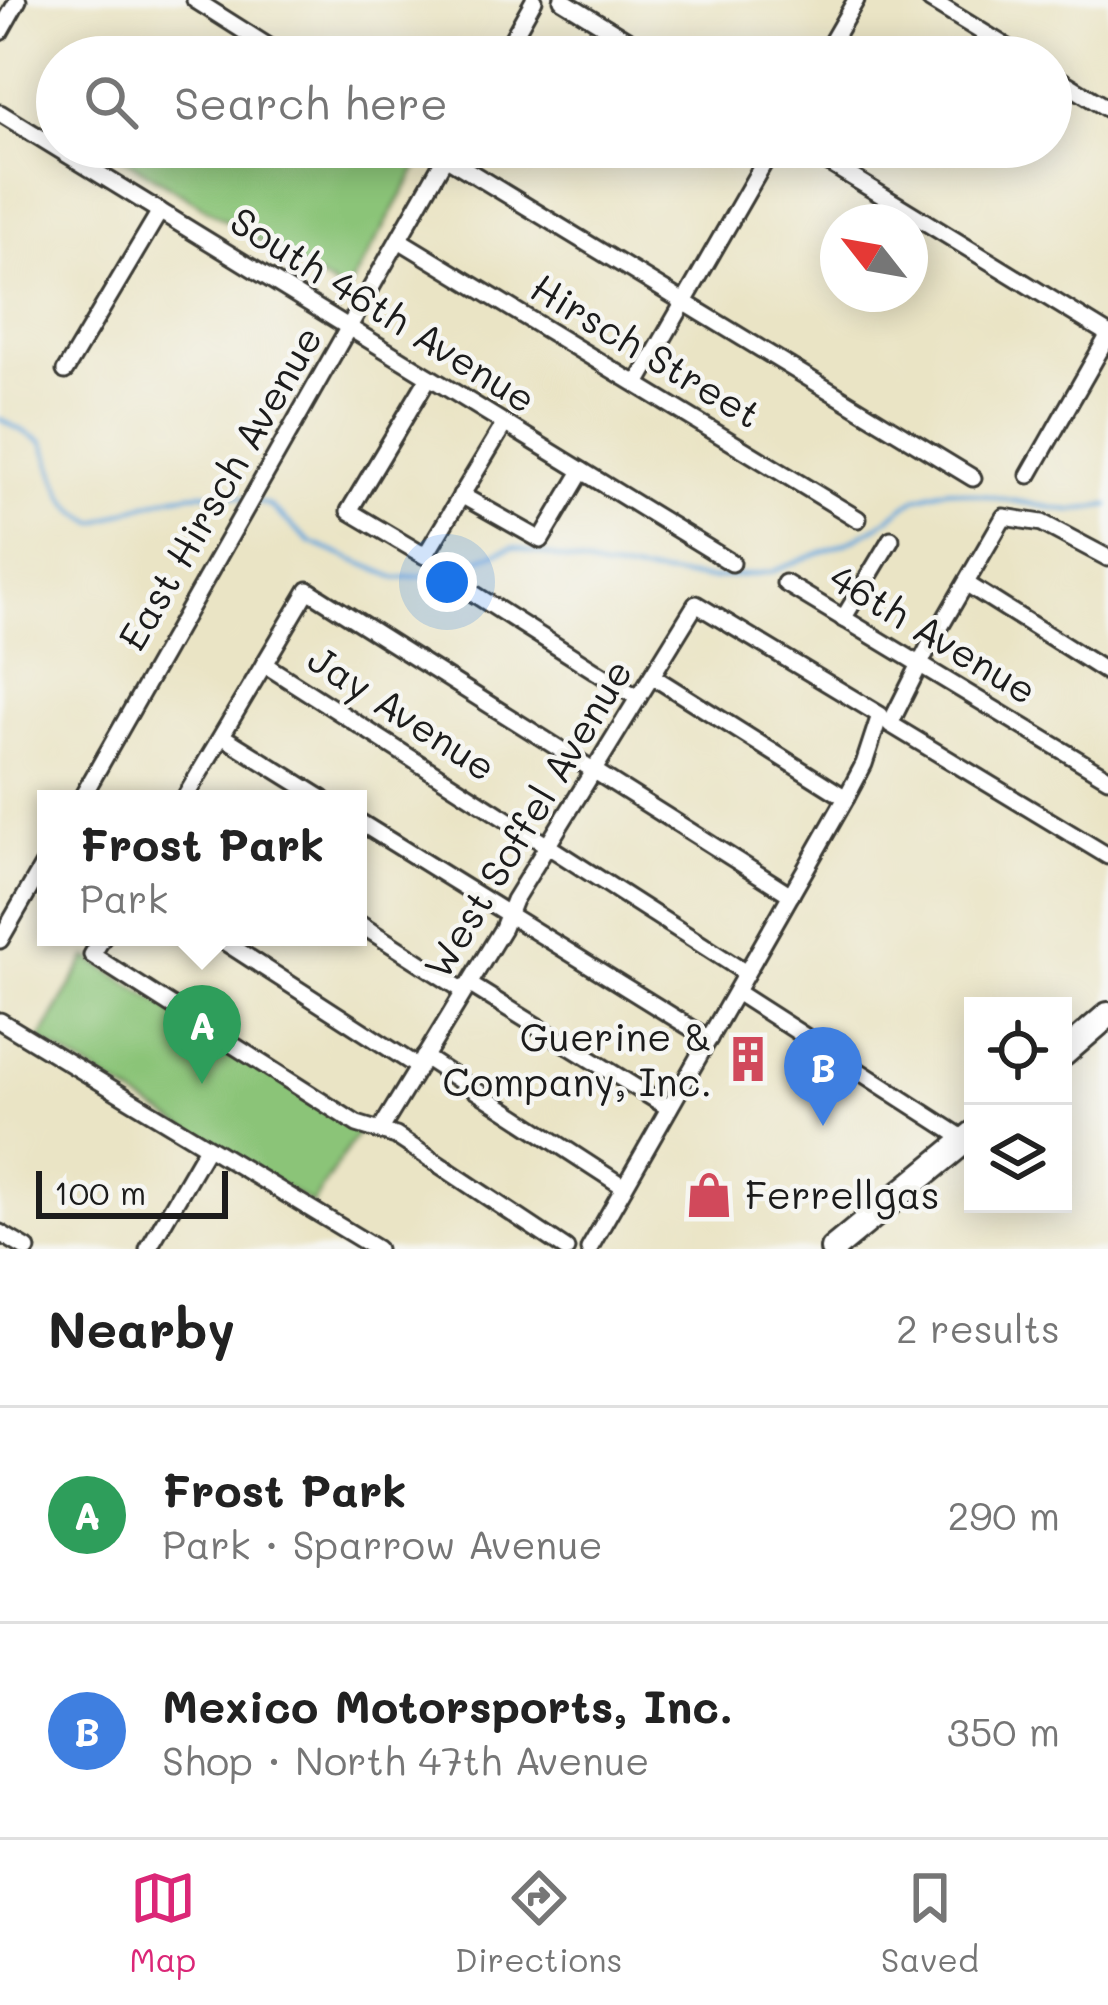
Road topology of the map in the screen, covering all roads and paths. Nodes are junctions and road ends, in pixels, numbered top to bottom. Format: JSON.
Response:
{"nodes":[{"id":1,"x":18,"y":0,"type":"edge"},
{"id":2,"x":195,"y":0,"type":"edge"},
{"id":3,"x":534,"y":0,"type":"edge"},
{"id":4,"x":562,"y":0,"type":"edge"},
{"id":5,"x":856,"y":0,"type":"edge"},
{"id":6,"x":930,"y":0,"type":"edge"},
{"id":7,"x":0,"y":32,"type":"edge"},
{"id":8,"x":252,"y":36,"type":"edge"},
{"id":9,"x":514,"y":36,"type":"edge"},
{"id":10,"x":621,"y":36,"type":"edge"},
{"id":11,"x":835,"y":36,"type":"edge"},
{"id":12,"x":989,"y":36,"type":"edge"},
{"id":13,"x":1072,"y":87,"type":"edge"},
{"id":14,"x":1108,"y":109,"type":"edge"},
{"id":15,"x":0,"y":113,"type":"edge"},
{"id":16,"x":36,"y":135,"type":"edge"},
{"id":17,"x":90,"y":168,"type":"edge"},
{"id":18,"x":439,"y":168,"type":"edge"},
{"id":19,"x":473,"y":168,"type":"edge"},
{"id":20,"x":760,"y":168,"type":"edge"},
{"id":21,"x":837,"y":168,"type":"edge"},
{"id":22,"x":160,"y":211,"type":"junction"},
{"id":23,"x":399,"y":240,"type":"junction"},
{"id":24,"x":683,"y":303,"type":"junction"},
{"id":25,"x":350,"y":328,"type":"junction"},
{"id":26,"x":1108,"y":335,"type":"edge"},
{"id":27,"x":65,"y":371,"type":"dead end"},
{"id":28,"x":429,"y":377,"type":"junction"},
{"id":29,"x":637,"y":384,"type":"junction"},
{"id":30,"x":505,"y":423,"type":"junction"},
{"id":31,"x":582,"y":470,"type":"junction"},
{"id":32,"x":1029,"y":476,"type":"dead end"},
{"id":33,"x":973,"y":478,"type":"dead end"},
{"id":34,"x":461,"y":495,"type":"junction"},
{"id":35,"x":858,"y":519,"type":"dead end"},
{"id":36,"x":891,"y":539,"type":"dead end"},
{"id":37,"x":1108,"y":558,"type":"edge"},
{"id":38,"x":732,"y":563,"type":"dead end"},
{"id":39,"x":785,"y":583,"type":"dead end"},
{"id":40,"x":967,"y":584,"type":"junction"},
{"id":41,"x":460,"y":585,"type":"dead end"},
{"id":42,"x":843,"y":619,"type":"junction"},
{"id":43,"x":264,"y":664,"type":"junction"},
{"id":44,"x":922,"y":665,"type":"junction"},
{"id":45,"x":1108,"y":673,"type":"edge"},
{"id":46,"x":652,"y":676,"type":"junction"},
{"id":47,"x":638,"y":698,"type":"junction"},
{"id":48,"x":885,"y":720,"type":"junction"},
{"id":49,"x":222,"y":736,"type":"junction"},
{"id":50,"x":592,"y":772,"type":"junction"},
{"id":51,"x":1108,"y":778,"type":"edge"},
{"id":52,"x":86,"y":790,"type":"edge"},
{"id":53,"x":189,"y":790,"type":"edge"},
{"id":54,"x":309,"y":790,"type":"edge"},
{"id":55,"x":846,"y":798,"type":"junction"},
{"id":56,"x":367,"y":826,"type":"edge"},
{"id":57,"x":547,"y":846,"type":"junction"},
{"id":58,"x":1108,"y":856,"type":"edge"},
{"id":59,"x":37,"y":876,"type":"edge"},
{"id":60,"x":790,"y":895,"type":"junction"},
{"id":61,"x":508,"y":914,"type":"junction"},
{"id":62,"x":367,"y":928,"type":"edge"},
{"id":63,"x":0,"y":940,"type":"edge"},
{"id":64,"x":98,"y":946,"type":"edge"},
{"id":65,"x":232,"y":946,"type":"edge"},
{"id":66,"x":746,"y":973,"type":"junction"},
{"id":67,"x":467,"y":987,"type":"junction"},
{"id":68,"x":736,"y":992,"type":"junction"},
{"id":69,"x":1108,"y":1015,"type":"edge"},
{"id":70,"x":0,"y":1021,"type":"edge"},
{"id":71,"x":709,"y":1039,"type":"junction"},
{"id":72,"x":1072,"y":1046,"type":"edge"},
{"id":73,"x":421,"y":1062,"type":"junction"},
{"id":74,"x":669,"y":1108,"type":"junction"},
{"id":75,"x":380,"y":1129,"type":"junction"},
{"id":76,"x":964,"y":1134,"type":"edge"},
{"id":77,"x":964,"y":1141,"type":"edge"},
{"id":78,"x":206,"y":1149,"type":"junction"},
{"id":79,"x":624,"y":1187,"type":"junction"},
{"id":80,"x":0,"y":1233,"type":"edge"},
{"id":81,"x":27,"y":1249,"type":"edge"},
{"id":82,"x":148,"y":1249,"type":"edge"},
{"id":83,"x":377,"y":1249,"type":"edge"},
{"id":84,"x":566,"y":1249,"type":"edge"},
{"id":85,"x":589,"y":1249,"type":"edge"},
{"id":86,"x":833,"y":1249,"type":"edge"}],
"edges":[{"from":1,"to":7,"type":"street"},
{"from":2,"to":8,"type":"street"},
{"from":3,"to":9,"type":"street"},
{"from":4,"to":10,"type":"street"},
{"from":5,"to":11,"type":"street"},
{"from":6,"to":12,"type":"street"},
{"from":13,"to":14,"type":"street"},
{"from":15,"to":16,"type":"street","name":"South 46th Avenue"},
{"from":17,"to":22,"type":"street","name":"South 46th Avenue"},
{"from":18,"to":23,"type":"street","name":"East Hirsch Avenue"},
{"from":19,"to":24,"type":"street"},
{"from":20,"to":24,"type":"street"},
{"from":21,"to":26,"type":"street"},
{"from":22,"to":25,"type":"street","name":"South 46th Avenue"},
{"from":22,"to":27,"type":"street"},
{"from":23,"to":25,"type":"street","name":"East Hirsch Avenue"},
{"from":23,"to":29,"type":"street","name":"Hirsch Street"},
{"from":24,"to":29,"type":"street"},
{"from":24,"to":33,"type":"street"},
{"from":25,"to":28,"type":"street","name":"South 46th Avenue"},
{"from":25,"to":52,"type":"street","name":"East Hirsch Avenue"},
{"from":26,"to":32,"type":"street"},
{"from":28,"to":30,"type":"street","name":"South 46th Avenue"},
{"from":28,"to":34,"type":"street"},
{"from":29,"to":35,"type":"street","name":"Hirsch Street"},
{"from":30,"to":31,"type":"street","name":"South 46th Avenue"},
{"from":30,"to":34,"type":"street"},
{"from":31,"to":34,"type":"street"},
{"from":31,"to":38,"type":"street","name":"South 46th Avenue"},
{"from":36,"to":42,"type":"street"},
{"from":37,"to":40,"type":"street"},
{"from":39,"to":42,"type":"street","name":"46th Avenue"},
{"from":40,"to":44,"type":"street"},
{"from":40,"to":45,"type":"street"},
{"from":41,"to":47,"type":"street"},
{"from":42,"to":44,"type":"street","name":"46th Avenue"},
{"from":43,"to":49,"type":"street"},
{"from":43,"to":50,"type":"street"},
{"from":43,"to":57,"type":"street","name":"Jay Avenue"},
{"from":44,"to":48,"type":"street"},
{"from":44,"to":51,"type":"street","name":"46th Avenue"},
{"from":46,"to":47,"type":"street","name":"West Soffel Avenue"},
{"from":46,"to":48,"type":"street","name":"West Soffel Avenue"},
{"from":46,"to":55,"type":"street"},
{"from":47,"to":50,"type":"street","name":"West Soffel Avenue"},
{"from":48,"to":55,"type":"street"},
{"from":48,"to":58,"type":"street"},
{"from":49,"to":53,"type":"street"},
{"from":49,"to":54,"type":"street"},
{"from":50,"to":57,"type":"street","name":"West Soffel Avenue"},
{"from":50,"to":60,"type":"street"},
{"from":55,"to":60,"type":"street"},
{"from":56,"to":61,"type":"street"},
{"from":57,"to":61,"type":"street","name":"West Soffel Avenue"},
{"from":57,"to":66,"type":"street","name":"Jay Avenue"},
{"from":59,"to":63,"type":"street"},
{"from":60,"to":66,"type":"street"},
{"from":61,"to":67,"type":"street","name":"West Soffel Avenue"},
{"from":61,"to":71,"type":"street"},
{"from":62,"to":67,"type":"street"},
{"from":64,"to":75,"type":"street"},
{"from":65,"to":73,"type":"street"},
{"from":66,"to":68,"type":"street"},
{"from":67,"to":73,"type":"street","name":"West Soffel Avenue"},
{"from":67,"to":74,"type":"street"},
{"from":68,"to":71,"type":"street"},
{"from":68,"to":76,"type":"street"},
{"from":69,"to":72,"type":"main road"},
{"from":70,"to":78,"type":"street"},
{"from":71,"to":74,"type":"street"},
{"from":73,"to":75,"type":"street","name":"West Soffel Avenue"},
{"from":73,"to":79,"type":"street"},
{"from":74,"to":79,"type":"street"},
{"from":75,"to":84,"type":"street"},
{"from":77,"to":86,"type":"main road"},
{"from":78,"to":82,"type":"street"},
{"from":78,"to":83,"type":"street"},
{"from":79,"to":85,"type":"street"},
{"from":80,"to":81,"type":"street"}]}
